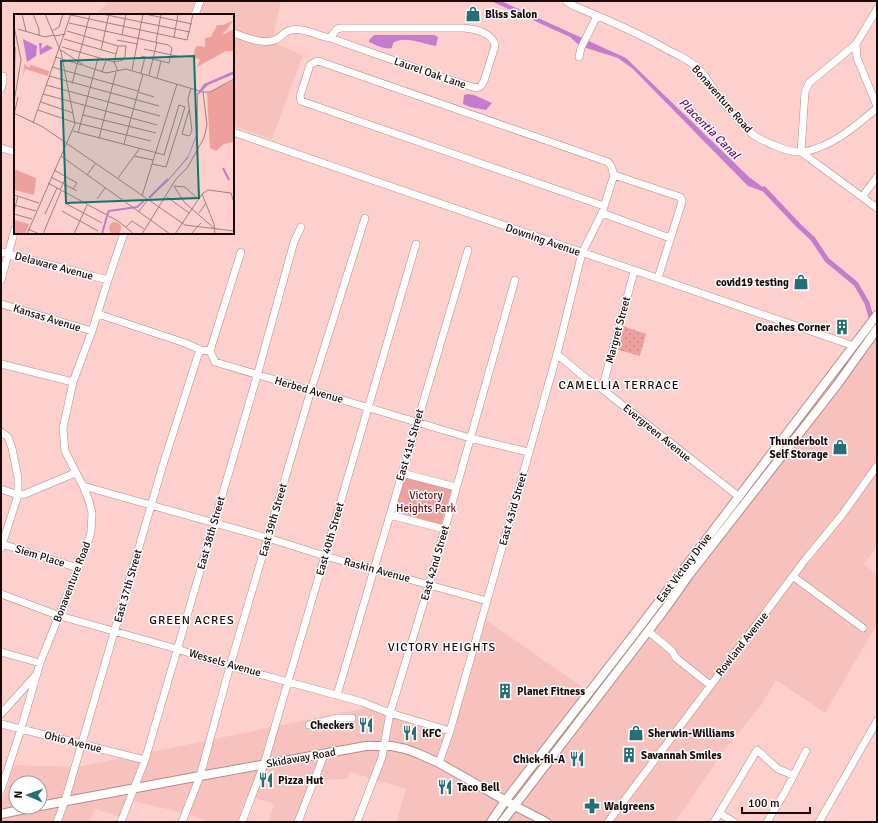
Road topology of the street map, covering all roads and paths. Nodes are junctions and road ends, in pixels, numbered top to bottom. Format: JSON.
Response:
{"nodes":[{"id":1,"x":200,"y":1,"type":"edge"},
{"id":2,"x":566,"y":1,"type":"edge"},
{"id":3,"x":877,"y":9,"type":"edge"},
{"id":4,"x":196,"y":14,"type":"edge"},
{"id":5,"x":597,"y":16,"type":"junction"},
{"id":6,"x":234,"y":33,"type":"edge"},
{"id":7,"x":330,"y":38,"type":"junction"},
{"id":8,"x":856,"y":44,"type":"junction"},
{"id":9,"x":579,"y":57,"type":"dead end"},
{"id":10,"x":2,"y":76,"type":"dead end"},
{"id":11,"x":1,"y":89,"type":"edge"},
{"id":12,"x":877,"y":107,"type":"edge"},
{"id":13,"x":234,"y":132,"type":"edge"},
{"id":14,"x":1,"y":148,"type":"edge"},
{"id":15,"x":14,"y":152,"type":"edge"},
{"id":16,"x":801,"y":152,"type":"junction"},
{"id":17,"x":614,"y":175,"type":"junction"},
{"id":18,"x":877,"y":177,"type":"edge"},
{"id":19,"x":862,"y":197,"type":"junction"},
{"id":20,"x":877,"y":208,"type":"edge"},
{"id":21,"x":603,"y":210,"type":"junction"},
{"id":22,"x":365,"y":218,"type":"dead end"},
{"id":23,"x":301,"y":227,"type":"dead end"},
{"id":24,"x":14,"y":231,"type":"edge"},
{"id":25,"x":124,"y":234,"type":"edge"},
{"id":26,"x":670,"y":238,"type":"junction"},
{"id":27,"x":416,"y":244,"type":"dead end"},
{"id":28,"x":468,"y":250,"type":"dead end"},
{"id":29,"x":241,"y":252,"type":"dead end"},
{"id":30,"x":4,"y":253,"type":"edge"},
{"id":31,"x":582,"y":253,"type":"junction"},
{"id":32,"x":634,"y":272,"type":"junction"},
{"id":33,"x":658,"y":278,"type":"junction"},
{"id":34,"x":1,"y":280,"type":"edge"},
{"id":35,"x":108,"y":280,"type":"junction"},
{"id":36,"x":515,"y":280,"type":"dead end"},
{"id":37,"x":1,"y":304,"type":"edge"},
{"id":38,"x":98,"y":314,"type":"junction"},
{"id":39,"x":877,"y":315,"type":"edge"},
{"id":40,"x":877,"y":329,"type":"edge"},
{"id":41,"x":92,"y":331,"type":"junction"},
{"id":42,"x":854,"y":346,"type":"junction"},
{"id":43,"x":201,"y":350,"type":"junction"},
{"id":44,"x":210,"y":351,"type":"junction"},
{"id":45,"x":557,"y":354,"type":"junction"},
{"id":46,"x":1,"y":364,"type":"edge"},
{"id":47,"x":257,"y":376,"type":"junction"},
{"id":48,"x":840,"y":381,"type":"junction"},
{"id":49,"x":73,"y":382,"type":"junction"},
{"id":50,"x":602,"y":389,"type":"junction"},
{"id":51,"x":311,"y":390,"type":"junction"},
{"id":52,"x":369,"y":407,"type":"junction"},
{"id":53,"x":416,"y":422,"type":"junction"},
{"id":54,"x":1,"y":432,"type":"edge"},
{"id":55,"x":470,"y":438,"type":"junction"},
{"id":56,"x":528,"y":452,"type":"junction"},
{"id":57,"x":767,"y":459,"type":"junction"},
{"id":58,"x":774,"y":465,"type":"junction"},
{"id":59,"x":877,"y":466,"type":"edge"},
{"id":60,"x":75,"y":473,"type":"junction"},
{"id":61,"x":402,"y":473,"type":"junction"},
{"id":62,"x":83,"y":486,"type":"junction"},
{"id":63,"x":456,"y":487,"type":"junction"},
{"id":64,"x":1,"y":489,"type":"edge"},
{"id":65,"x":18,"y":495,"type":"junction"},
{"id":66,"x":738,"y":496,"type":"junction"},
{"id":67,"x":151,"y":506,"type":"junction"},
{"id":68,"x":390,"y":514,"type":"junction"},
{"id":69,"x":214,"y":523,"type":"junction"},
{"id":70,"x":444,"y":529,"type":"junction"},
{"id":71,"x":268,"y":538,"type":"junction"},
{"id":72,"x":2,"y":546,"type":"edge"},
{"id":73,"x":325,"y":556,"type":"junction"},
{"id":74,"x":78,"y":568,"type":"junction"},
{"id":75,"x":374,"y":569,"type":"junction"},
{"id":76,"x":685,"y":572,"type":"junction"},
{"id":77,"x":794,"y":577,"type":"junction"},
{"id":78,"x":429,"y":585,"type":"junction"},
{"id":79,"x":1,"y":594,"type":"edge"},
{"id":80,"x":487,"y":601,"type":"junction"},
{"id":81,"x":60,"y":616,"type":"junction"},
{"id":82,"x":863,"y":628,"type":"dead end"},
{"id":83,"x":114,"y":631,"type":"junction"},
{"id":84,"x":648,"y":631,"type":"junction"},
{"id":85,"x":177,"y":649,"type":"junction"},
{"id":86,"x":1,"y":652,"type":"edge"},
{"id":87,"x":40,"y":663,"type":"junction"},
{"id":88,"x":230,"y":666,"type":"junction"},
{"id":89,"x":37,"y":674,"type":"junction"},
{"id":90,"x":288,"y":682,"type":"junction"},
{"id":91,"x":710,"y":685,"type":"junction"},
{"id":92,"x":336,"y":695,"type":"junction"},
{"id":93,"x":390,"y":713,"type":"junction"},
{"id":94,"x":1,"y":714,"type":"edge"},
{"id":95,"x":352,"y":718,"type":"dead end"},
{"id":96,"x":877,"y":720,"type":"edge"},
{"id":97,"x":1,"y":724,"type":"edge"},
{"id":98,"x":309,"y":725,"type":"dead end"},
{"id":99,"x":21,"y":729,"type":"junction"},
{"id":100,"x":450,"y":731,"type":"junction"},
{"id":101,"x":82,"y":745,"type":"junction"},
{"id":102,"x":383,"y":746,"type":"junction"},
{"id":103,"x":806,"y":751,"type":"dead end"},
{"id":104,"x":324,"y":754,"type":"junction"},
{"id":105,"x":145,"y":760,"type":"junction"},
{"id":106,"x":439,"y":763,"type":"junction"},
{"id":107,"x":264,"y":764,"type":"junction"},
{"id":108,"x":793,"y":775,"type":"junction"},
{"id":109,"x":200,"y":776,"type":"junction"},
{"id":110,"x":135,"y":788,"type":"junction"},
{"id":111,"x":1,"y":790,"type":"edge"},
{"id":112,"x":65,"y":801,"type":"junction"},
{"id":113,"x":505,"y":801,"type":"junction"},
{"id":114,"x":48,"y":804,"type":"edge"},
{"id":115,"x":515,"y":806,"type":"junction"},
{"id":116,"x":719,"y":813,"type":"junction"},
{"id":117,"x":57,"y":822,"type":"edge"},
{"id":118,"x":121,"y":822,"type":"edge"},
{"id":119,"x":182,"y":822,"type":"edge"},
{"id":120,"x":242,"y":822,"type":"edge"},
{"id":121,"x":298,"y":822,"type":"edge"},
{"id":122,"x":357,"y":822,"type":"edge"},
{"id":123,"x":491,"y":822,"type":"edge"},
{"id":124,"x":502,"y":822,"type":"edge"},
{"id":125,"x":546,"y":822,"type":"edge"},
{"id":126,"x":608,"y":822,"type":"edge"},
{"id":127,"x":714,"y":822,"type":"edge"},
{"id":128,"x":734,"y":822,"type":"edge"},
{"id":129,"x":767,"y":822,"type":"edge"},
{"id":130,"x":819,"y":822,"type":"edge"}],
"edges":[{"from":1,"to":4,"type":"street"},
{"from":2,"to":5,"type":"street","name":"Bonaventure Road"},
{"from":3,"to":8,"type":"street"},
{"from":5,"to":9,"type":"street"},
{"from":5,"to":16,"type":"street","name":"Bonaventure Road"},
{"from":6,"to":7,"type":"street","name":"Laurel Oak Lane"},
{"from":7,"to":7,"type":"street","name":"Laurel Oak Lane"},
{"from":8,"to":12,"type":"street"},
{"from":8,"to":16,"type":"street"},
{"from":10,"to":11,"type":"street"},
{"from":12,"to":16,"type":"street","name":"Bonaventure Road"},
{"from":13,"to":31,"type":"street","name":"Downing Avenue"},
{"from":14,"to":15,"type":"street"},
{"from":16,"to":19,"type":"street"},
{"from":17,"to":21,"type":"street","name":"East 43rd Street"},
{"from":17,"to":21,"type":"street"},
{"from":17,"to":26,"type":"street"},
{"from":18,"to":19,"type":"street"},
{"from":19,"to":20,"type":"street"},
{"from":21,"to":26,"type":"street"},
{"from":21,"to":31,"type":"street","name":"East 43rd Street"},
{"from":22,"to":51,"type":"street","name":"East 39th Street"},
{"from":23,"to":47,"type":"street","name":"East 38th Street"},
{"from":24,"to":30,"type":"street"},
{"from":25,"to":35,"type":"street","name":"Bonaventure Road"},
{"from":26,"to":33,"type":"street"},
{"from":27,"to":52,"type":"street","name":"East 40th Street"},
{"from":28,"to":53,"type":"street","name":"East 41st Street"},
{"from":29,"to":44,"type":"street"},
{"from":30,"to":34,"type":"street"},
{"from":30,"to":35,"type":"street","name":"Delaware Avenue"},
{"from":31,"to":32,"type":"street","name":"Downing Avenue"},
{"from":31,"to":45,"type":"street","name":"East 43rd Street"},
{"from":32,"to":33,"type":"street","name":"Downing Avenue"},
{"from":32,"to":50,"type":"street","name":"Margret Street"},
{"from":33,"to":42,"type":"street","name":"Downing Avenue"},
{"from":35,"to":38,"type":"street","name":"Bonaventure Road"},
{"from":36,"to":55,"type":"street","name":"East 42nd Street"},
{"from":37,"to":41,"type":"street","name":"Kansas Avenue"},
{"from":38,"to":41,"type":"street","name":"Bonaventure Road"},
{"from":38,"to":43,"type":"street"},
{"from":39,"to":42,"type":"main road","name":"East Victory Drive"},
{"from":40,"to":48,"type":"main road","name":"East Victory Drive"},
{"from":41,"to":49,"type":"street","name":"Bonaventure Road"},
{"from":42,"to":48,"type":"main road"},
{"from":42,"to":57,"type":"main road","name":"East Victory Drive"},
{"from":43,"to":44,"type":"street"},
{"from":43,"to":67,"type":"street","name":"East 37th Street"},
{"from":44,"to":47,"type":"street","name":"Herbed Avenue"},
{"from":45,"to":50,"type":"street","name":"Evergreen Avenue"},
{"from":45,"to":56,"type":"street","name":"East 43rd Street"},
{"from":46,"to":49,"type":"street"},
{"from":47,"to":51,"type":"street","name":"Herbed Avenue"},
{"from":47,"to":69,"type":"street","name":"East 38th Street"},
{"from":48,"to":58,"type":"main road","name":"East Victory Drive"},
{"from":49,"to":60,"type":"street","name":"Bonaventure Road"},
{"from":50,"to":66,"type":"street","name":"Evergreen Avenue"},
{"from":51,"to":52,"type":"street","name":"Herbed Avenue"},
{"from":51,"to":71,"type":"street","name":"East 39th Street"},
{"from":52,"to":53,"type":"street","name":"Herbed Avenue"},
{"from":52,"to":73,"type":"street","name":"East 40th Street"},
{"from":53,"to":55,"type":"street","name":"Herbed Avenue"},
{"from":53,"to":61,"type":"street","name":"East 41st Street"},
{"from":54,"to":65,"type":"street"},
{"from":55,"to":56,"type":"street","name":"Herbed Avenue"},
{"from":55,"to":63,"type":"street","name":"East 42nd Street"},
{"from":56,"to":80,"type":"street","name":"East 43rd Street"},
{"from":57,"to":58,"type":"main road"},
{"from":57,"to":66,"type":"main road","name":"East Victory Drive"},
{"from":58,"to":76,"type":"main road","name":"East Victory Drive"},
{"from":59,"to":77,"type":"street","name":"Rowland Avenue"},
{"from":60,"to":62,"type":"street","name":"Bonaventure Road"},
{"from":60,"to":65,"type":"street"},
{"from":61,"to":63,"type":"street"},
{"from":61,"to":68,"type":"street","name":"East 41st Street"},
{"from":62,"to":67,"type":"street","name":"Raskin Avenue"},
{"from":62,"to":74,"type":"street","name":"Bonaventure Road"},
{"from":63,"to":70,"type":"street","name":"East 42nd Street"},
{"from":64,"to":65,"type":"street"},
{"from":65,"to":72,"type":"street"},
{"from":66,"to":76,"type":"main road","name":"East Victory Drive"},
{"from":67,"to":69,"type":"street","name":"Raskin Avenue"},
{"from":67,"to":83,"type":"street","name":"East 37th Street"},
{"from":68,"to":70,"type":"street"},
{"from":68,"to":75,"type":"street","name":"East 41st Street"},
{"from":69,"to":71,"type":"street","name":"Raskin Avenue"},
{"from":69,"to":85,"type":"street","name":"East 38th Street"},
{"from":70,"to":78,"type":"street","name":"East 42nd Street"},
{"from":71,"to":73,"type":"street","name":"Raskin Avenue"},
{"from":71,"to":88,"type":"street","name":"East 39th Street"},
{"from":72,"to":74,"type":"street","name":"Siem Place"},
{"from":73,"to":75,"type":"street","name":"Raskin Avenue"},
{"from":73,"to":90,"type":"street","name":"East 40th Street"},
{"from":74,"to":81,"type":"street","name":"Bonaventure Road"},
{"from":75,"to":78,"type":"street","name":"Raskin Avenue"},
{"from":75,"to":92,"type":"street","name":"East 41st Street"},
{"from":76,"to":84,"type":"main road","name":"East Victory Drive"},
{"from":76,"to":113,"type":"main road","name":"East Victory Drive"},
{"from":77,"to":82,"type":"street"},
{"from":77,"to":91,"type":"street","name":"Rowland Avenue"},
{"from":78,"to":80,"type":"street","name":"Raskin Avenue"},
{"from":78,"to":93,"type":"street","name":"East 42nd Street"},
{"from":79,"to":81,"type":"street","name":"Wessels Avenue"},
{"from":80,"to":100,"type":"street","name":"East 43rd Street"},
{"from":81,"to":83,"type":"street","name":"Wessels Avenue"},
{"from":81,"to":87,"type":"street","name":"Bonaventure Road"},
{"from":83,"to":85,"type":"street","name":"Wessels Avenue"},
{"from":83,"to":101,"type":"street","name":"East 37th Street"},
{"from":84,"to":91,"type":"street"},
{"from":84,"to":115,"type":"main road","name":"East Victory Drive"},
{"from":85,"to":88,"type":"street","name":"Wessels Avenue"},
{"from":85,"to":105,"type":"street","name":"East 38th Street"},
{"from":86,"to":87,"type":"street"},
{"from":87,"to":89,"type":"street","name":"Bonaventure Road"},
{"from":88,"to":90,"type":"street","name":"Wessels Avenue"},
{"from":88,"to":109,"type":"street","name":"East 39th Street"},
{"from":89,"to":94,"type":"street","name":"Bonaventure Road"},
{"from":89,"to":99,"type":"street"},
{"from":90,"to":92,"type":"street","name":"Wessels Avenue"},
{"from":90,"to":107,"type":"street","name":"East 40th Street"},
{"from":91,"to":126,"type":"street","name":"Rowland Avenue"},
{"from":92,"to":93,"type":"street","name":"Wessels Avenue"},
{"from":93,"to":100,"type":"street","name":"Wessels Avenue"},
{"from":93,"to":102,"type":"street","name":"East 42nd Street"},
{"from":95,"to":98,"type":"street"},
{"from":96,"to":130,"type":"street"},
{"from":97,"to":99,"type":"street","name":"Ohio Avenue"},
{"from":99,"to":101,"type":"street","name":"Ohio Avenue"},
{"from":99,"to":111,"type":"street"},
{"from":100,"to":106,"type":"street","name":"East 43rd Street"},
{"from":101,"to":105,"type":"street","name":"Ohio Avenue"},
{"from":101,"to":112,"type":"street","name":"East 37th Street"},
{"from":102,"to":104,"type":"main road","name":"Skidaway Road"},
{"from":102,"to":106,"type":"main road","name":"Skidaway Road"},
{"from":102,"to":122,"type":"street","name":"East 42nd Street"},
{"from":103,"to":108,"type":"street"},
{"from":104,"to":107,"type":"main road","name":"Skidaway Road"},
{"from":104,"to":121,"type":"street"},
{"from":105,"to":110,"type":"street","name":"East 38th Street"},
{"from":106,"to":113,"type":"main road","name":"Skidaway Road"},
{"from":107,"to":109,"type":"main road","name":"Skidaway Road"},
{"from":107,"to":120,"type":"street","name":"East 40th Street"},
{"from":108,"to":116,"type":"street"},
{"from":108,"to":129,"type":"street"},
{"from":109,"to":110,"type":"main road","name":"Skidaway Road"},
{"from":109,"to":119,"type":"street","name":"East 39th Street"},
{"from":110,"to":112,"type":"main road","name":"Skidaway Road"},
{"from":110,"to":118,"type":"street","name":"East 38th Street"},
{"from":112,"to":114,"type":"main road","name":"Skidaway Road"},
{"from":112,"to":117,"type":"street","name":"East 37th Street"},
{"from":113,"to":115,"type":"main road","name":"Skidaway Road"},
{"from":113,"to":123,"type":"main road","name":"East Victory Drive"},
{"from":115,"to":124,"type":"main road","name":"East Victory Drive"},
{"from":115,"to":125,"type":"main road","name":"Skidaway Road"},
{"from":116,"to":127,"type":"street"},
{"from":116,"to":128,"type":"street"}]}
